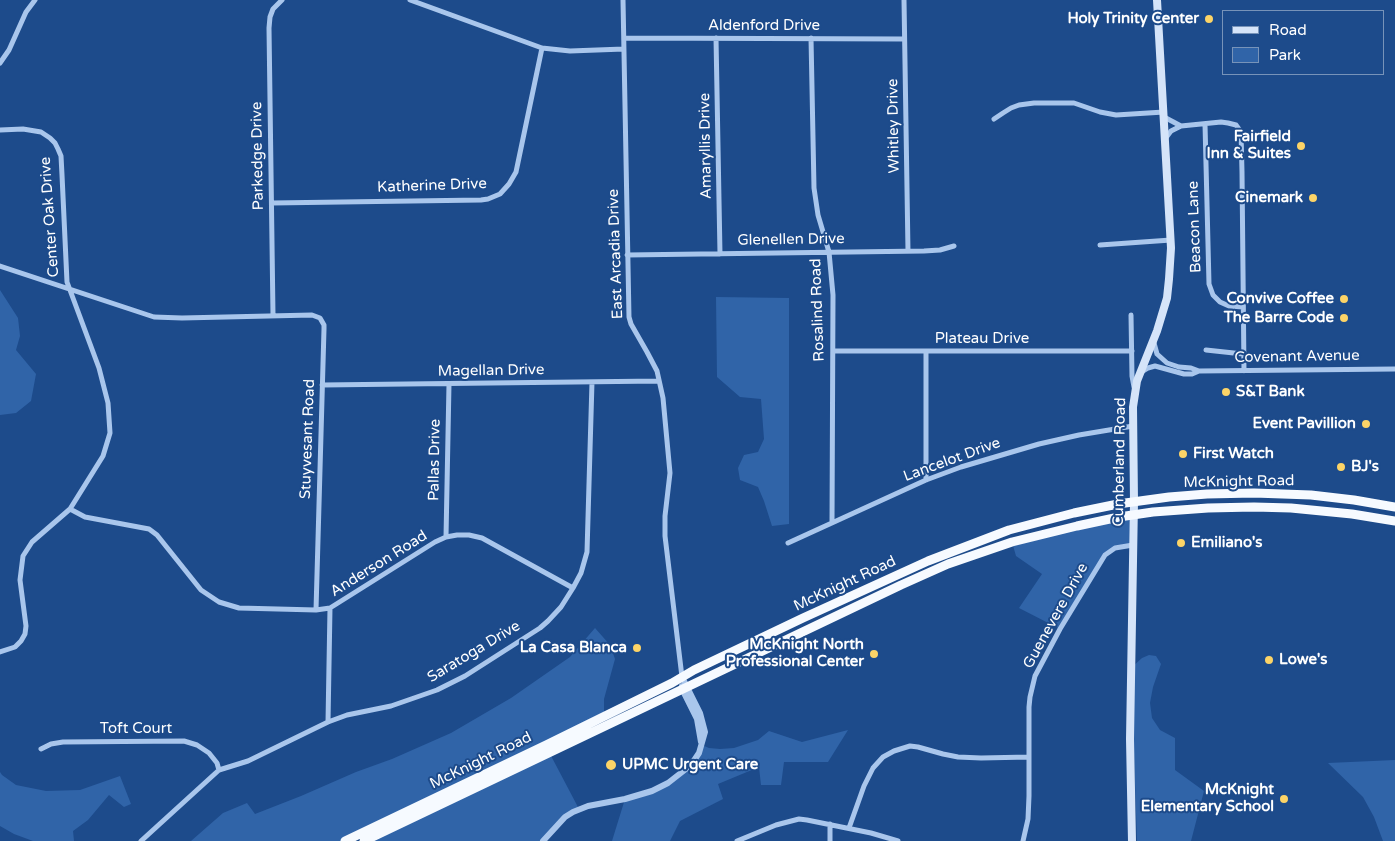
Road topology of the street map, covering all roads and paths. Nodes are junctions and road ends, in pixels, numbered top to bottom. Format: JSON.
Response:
{"nodes":[{"id":1,"x":35,"y":0,"type":"edge"},
{"id":2,"x":282,"y":0,"type":"edge"},
{"id":3,"x":410,"y":0,"type":"edge"},
{"id":4,"x":623,"y":0,"type":"edge"},
{"id":5,"x":904,"y":0,"type":"edge"},
{"id":6,"x":1156,"y":0,"type":"edge"},
{"id":7,"x":624,"y":38,"type":"junction"},
{"id":8,"x":716,"y":38,"type":"junction"},
{"id":9,"x":811,"y":38,"type":"junction"},
{"id":10,"x":904,"y":39,"type":"junction"},
{"id":11,"x":542,"y":48,"type":"junction"},
{"id":12,"x":624,"y":49,"type":"junction"},
{"id":13,"x":0,"y":63,"type":"edge"},
{"id":14,"x":1164,"y":115,"type":"junction"},
{"id":15,"x":994,"y":119,"type":"dead end"},
{"id":16,"x":1205,"y":124,"type":"junction"},
{"id":17,"x":1181,"y":126,"type":"junction"},
{"id":18,"x":0,"y":130,"type":"edge"},
{"id":19,"x":1165,"y":139,"type":"junction"},
{"id":20,"x":272,"y":203,"type":"junction"},
{"id":21,"x":1170,"y":240,"type":"junction"},
{"id":22,"x":1100,"y":245,"type":"dead end"},
{"id":23,"x":954,"y":246,"type":"dead end"},
{"id":24,"x":908,"y":251,"type":"junction"},
{"id":25,"x":829,"y":252,"type":"junction"},
{"id":26,"x":720,"y":254,"type":"junction"},
{"id":27,"x":627,"y":255,"type":"junction"},
{"id":28,"x":0,"y":266,"type":"edge"},
{"id":29,"x":68,"y":290,"type":"junction"},
{"id":30,"x":1243,"y":307,"type":"junction"},
{"id":31,"x":273,"y":315,"type":"junction"},
{"id":32,"x":1131,"y":315,"type":"dead end"},
{"id":33,"x":1153,"y":340,"type":"junction"},
{"id":34,"x":1206,"y":350,"type":"dead end"},
{"id":35,"x":833,"y":351,"type":"junction"},
{"id":36,"x":926,"y":351,"type":"junction"},
{"id":37,"x":1132,"y":351,"type":"junction"},
{"id":38,"x":1243,"y":354,"type":"junction"},
{"id":39,"x":1395,"y":368,"type":"edge"},
{"id":40,"x":1199,"y":371,"type":"junction"},
{"id":41,"x":1244,"y":371,"type":"junction"},
{"id":42,"x":1140,"y":373,"type":"junction"},
{"id":43,"x":659,"y":381,"type":"junction"},
{"id":44,"x":592,"y":382,"type":"junction"},
{"id":45,"x":449,"y":384,"type":"junction"},
{"id":46,"x":322,"y":385,"type":"junction"},
{"id":47,"x":1135,"y":390,"type":"junction"},
{"id":48,"x":1133,"y":426,"type":"junction"},
{"id":49,"x":926,"y":480,"type":"junction"},
{"id":50,"x":1134,"y":502,"type":"junction"},
{"id":51,"x":1395,"y":507,"type":"edge"},
{"id":52,"x":70,"y":509,"type":"junction"},
{"id":53,"x":1133,"y":515,"type":"junction"},
{"id":54,"x":1395,"y":521,"type":"edge"},
{"id":55,"x":832,"y":522,"type":"junction"},
{"id":56,"x":446,"y":537,"type":"junction"},
{"id":57,"x":788,"y":543,"type":"dead end"},
{"id":58,"x":1133,"y":545,"type":"junction"},
{"id":59,"x":573,"y":588,"type":"junction"},
{"id":60,"x":330,"y":608,"type":"junction"},
{"id":61,"x":316,"y":610,"type":"junction"},
{"id":62,"x":0,"y":652,"type":"edge"},
{"id":63,"x":682,"y":677,"type":"junction"},
{"id":64,"x":685,"y":688,"type":"junction"},
{"id":65,"x":328,"y":722,"type":"junction"},
{"id":66,"x":41,"y":749,"type":"dead end"},
{"id":67,"x":1029,"y":757,"type":"junction"},
{"id":68,"x":219,"y":770,"type":"junction"},
{"id":69,"x":830,"y":824,"type":"junction"},
{"id":70,"x":850,"y":828,"type":"junction"},
{"id":71,"x":141,"y":841,"type":"edge"},
{"id":72,"x":346,"y":841,"type":"edge"},
{"id":73,"x":364,"y":841,"type":"edge"},
{"id":74,"x":543,"y":841,"type":"edge"},
{"id":75,"x":737,"y":841,"type":"edge"},
{"id":76,"x":830,"y":841,"type":"edge"},
{"id":77,"x":898,"y":841,"type":"edge"},
{"id":78,"x":1023,"y":841,"type":"edge"},
{"id":79,"x":1132,"y":841,"type":"edge"}],
"edges":[{"from":1,"to":13,"type":"street"},
{"from":2,"to":20,"type":"street","name":"Parkedge Drive"},
{"from":3,"to":11,"type":"street"},
{"from":4,"to":7,"type":"street","name":"East Arcadia Drive"},
{"from":5,"to":10,"type":"street","name":"Whitley Drive"},
{"from":6,"to":14,"type":"main road","name":"Cumberland Road"},
{"from":7,"to":8,"type":"street","name":"Aldenford Drive"},
{"from":7,"to":12,"type":"street","name":"East Arcadia Drive"},
{"from":8,"to":9,"type":"street","name":"Aldenford Drive"},
{"from":8,"to":26,"type":"street","name":"Amaryllis Drive"},
{"from":9,"to":10,"type":"street","name":"Aldenford Drive"},
{"from":9,"to":25,"type":"street","name":"Rosalind Road"},
{"from":10,"to":24,"type":"street","name":"Whitley Drive"},
{"from":11,"to":12,"type":"street"},
{"from":11,"to":20,"type":"street","name":"Katherine Drive"},
{"from":12,"to":27,"type":"street","name":"East Arcadia Drive"},
{"from":14,"to":15,"type":"street"},
{"from":14,"to":17,"type":"street"},
{"from":14,"to":19,"type":"main road","name":"Cumberland Road"},
{"from":16,"to":17,"type":"street"},
{"from":16,"to":30,"type":"street","name":"Beacon Lane"},
{"from":16,"to":30,"type":"street"},
{"from":17,"to":19,"type":"street"},
{"from":18,"to":29,"type":"street","name":"Center Oak Drive"},
{"from":19,"to":21,"type":"main road","name":"Cumberland Road"},
{"from":20,"to":31,"type":"street","name":"Parkedge Drive"},
{"from":21,"to":22,"type":"street"},
{"from":21,"to":33,"type":"main road","name":"Cumberland Road"},
{"from":23,"to":24,"type":"street","name":"Glenellen Drive"},
{"from":24,"to":25,"type":"street","name":"Glenellen Drive"},
{"from":25,"to":26,"type":"street","name":"Glenellen Drive"},
{"from":25,"to":35,"type":"street","name":"Rosalind Road"},
{"from":26,"to":27,"type":"street","name":"Glenellen Drive"},
{"from":27,"to":43,"type":"street","name":"East Arcadia Drive"},
{"from":28,"to":29,"type":"street","name":"Center Oak Drive"},
{"from":29,"to":31,"type":"street"},
{"from":29,"to":52,"type":"street","name":"Center Oak Drive"},
{"from":30,"to":38,"type":"street"},
{"from":31,"to":46,"type":"street","name":"Stuyvesant Road"},
{"from":32,"to":37,"type":"street"},
{"from":33,"to":40,"type":"street","name":"Covenant Avenue"},
{"from":33,"to":42,"type":"main road","name":"Cumberland Road"},
{"from":34,"to":38,"type":"street"},
{"from":35,"to":36,"type":"street","name":"Plateau Drive"},
{"from":35,"to":55,"type":"street","name":"Rosalind Road"},
{"from":36,"to":37,"type":"street","name":"Plateau Drive"},
{"from":36,"to":49,"type":"street"},
{"from":37,"to":47,"type":"street"},
{"from":38,"to":41,"type":"street"},
{"from":39,"to":41,"type":"street","name":"Covenant Avenue"},
{"from":40,"to":41,"type":"street","name":"Covenant Avenue"},
{"from":40,"to":42,"type":"street","name":"Covenant Avenue"},
{"from":42,"to":47,"type":"main road","name":"Cumberland Road"},
{"from":43,"to":44,"type":"street","name":"Magellan Drive"},
{"from":43,"to":63,"type":"street","name":"East Arcadia Drive"},
{"from":44,"to":45,"type":"street","name":"Magellan Drive"},
{"from":44,"to":59,"type":"street","name":"Saratoga Drive"},
{"from":45,"to":46,"type":"street","name":"Magellan Drive"},
{"from":45,"to":56,"type":"street","name":"Pallas Drive"},
{"from":46,"to":61,"type":"street","name":"Stuyvesant Road"},
{"from":47,"to":48,"type":"main road","name":"Cumberland Road"},
{"from":48,"to":49,"type":"street","name":"Lancelot Drive"},
{"from":48,"to":50,"type":"main road","name":"Cumberland Road"},
{"from":49,"to":55,"type":"street","name":"Lancelot Drive"},
{"from":50,"to":51,"type":"highway","name":"McKnight Road"},
{"from":50,"to":53,"type":"main road","name":"Cumberland Road"},
{"from":50,"to":63,"type":"highway","name":"McKnight Road"},
{"from":52,"to":61,"type":"street","name":"Anderson Road"},
{"from":52,"to":62,"type":"street","name":"Center Oak Drive"},
{"from":53,"to":54,"type":"highway","name":"McKnight Road"},
{"from":53,"to":58,"type":"main road","name":"Cumberland Road"},
{"from":53,"to":64,"type":"highway","name":"McKnight Road"},
{"from":55,"to":57,"type":"street","name":"Lancelot Drive"},
{"from":56,"to":59,"type":"street","name":"Anderson Road"},
{"from":56,"to":60,"type":"street","name":"Anderson Road"},
{"from":58,"to":67,"type":"street","name":"Guenevere Drive"},
{"from":58,"to":79,"type":"main road","name":"Cumberland Road"},
{"from":59,"to":65,"type":"street","name":"Saratoga Drive"},
{"from":60,"to":61,"type":"street","name":"Anderson Road"},
{"from":60,"to":65,"type":"street"},
{"from":63,"to":64,"type":"street"},
{"from":63,"to":72,"type":"highway","name":"McKnight Road"},
{"from":64,"to":73,"type":"highway","name":"McKnight Road"},
{"from":64,"to":74,"type":"street"},
{"from":65,"to":68,"type":"street","name":"Saratoga Drive"},
{"from":66,"to":68,"type":"street","name":"Toft Court"},
{"from":67,"to":70,"type":"street"},
{"from":67,"to":78,"type":"street","name":"Guenevere Drive"},
{"from":68,"to":71,"type":"street","name":"Saratoga Drive"},
{"from":69,"to":70,"type":"street"},
{"from":69,"to":75,"type":"street"},
{"from":69,"to":76,"type":"street"},
{"from":70,"to":77,"type":"street"}]}
